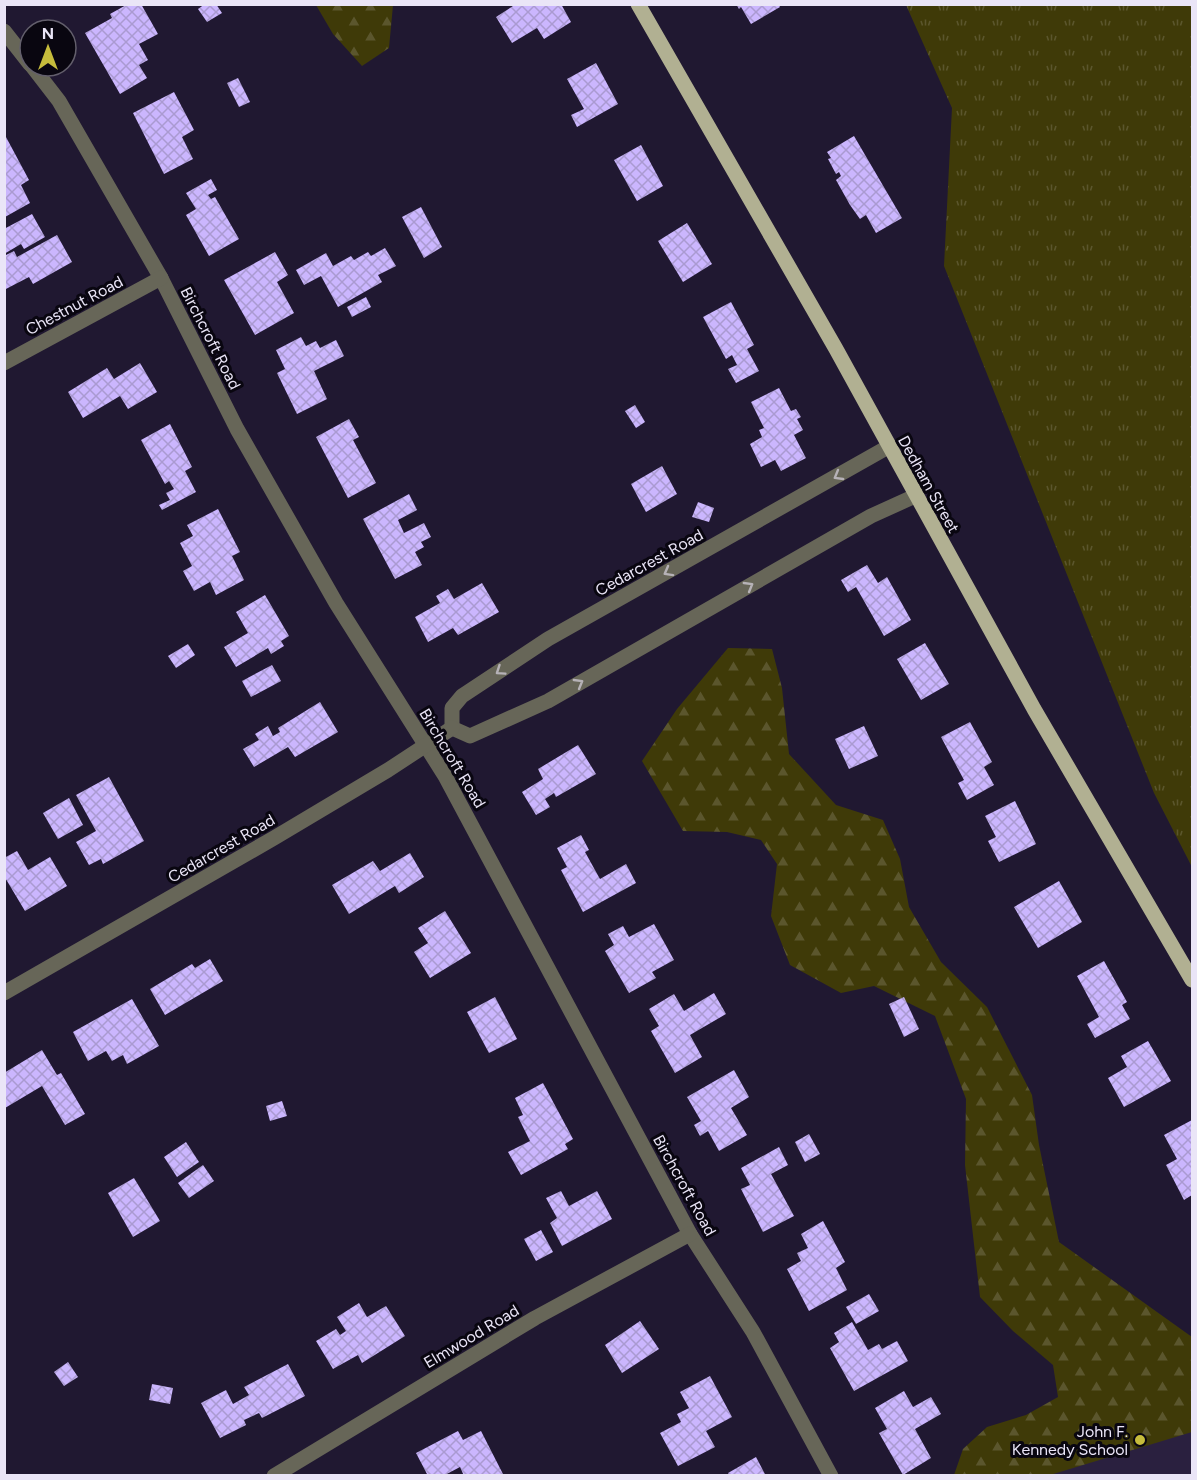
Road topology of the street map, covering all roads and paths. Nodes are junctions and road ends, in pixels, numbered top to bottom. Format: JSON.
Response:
{"nodes":[{"id":1,"x":638,"y":4,"type":"edge"},
{"id":2,"x":4,"y":31,"type":"edge"},
{"id":3,"x":18,"y":49,"type":"edge"},
{"id":4,"x":41,"y":78,"type":"edge"},
{"id":5,"x":161,"y":278,"type":"junction"},
{"id":6,"x":4,"y":363,"type":"edge"},
{"id":7,"x":888,"y":447,"type":"junction"},
{"id":8,"x":915,"y":496,"type":"junction"},
{"id":9,"x":452,"y":728,"type":"junction"},
{"id":10,"x":426,"y":746,"type":"junction"},
{"id":11,"x":1192,"y":980,"type":"edge"},
{"id":12,"x":4,"y":993,"type":"edge"},
{"id":13,"x":690,"y":1234,"type":"junction"},
{"id":14,"x":274,"y":1476,"type":"edge"},
{"id":15,"x":831,"y":1476,"type":"edge"}],
"edges":[{"from":1,"to":7,"type":"main road","name":"Dedham Street"},
{"from":2,"to":3,"type":"street","name":"Birchcroft Road"},
{"from":4,"to":5,"type":"street","name":"Birchcroft Road"},
{"from":5,"to":6,"type":"street","name":"Chestnut Road"},
{"from":5,"to":10,"type":"street","name":"Birchcroft Road"},
{"from":7,"to":8,"type":"main road","name":"Dedham Street"},
{"from":7,"to":9,"type":"street","name":"Cedarcrest Road","one_way":true},
{"from":9,"to":8,"type":"street","one_way":true},
{"from":8,"to":11,"type":"main road","name":"Dedham Street"},
{"from":9,"to":10,"type":"street","name":"Cedarcrest Road"},
{"from":10,"to":12,"type":"street","name":"Cedarcrest Road"},
{"from":10,"to":13,"type":"street","name":"Birchcroft Road"},
{"from":13,"to":14,"type":"street","name":"Elmwood Road"},
{"from":13,"to":15,"type":"street","name":"Birchcroft Road"}]}
